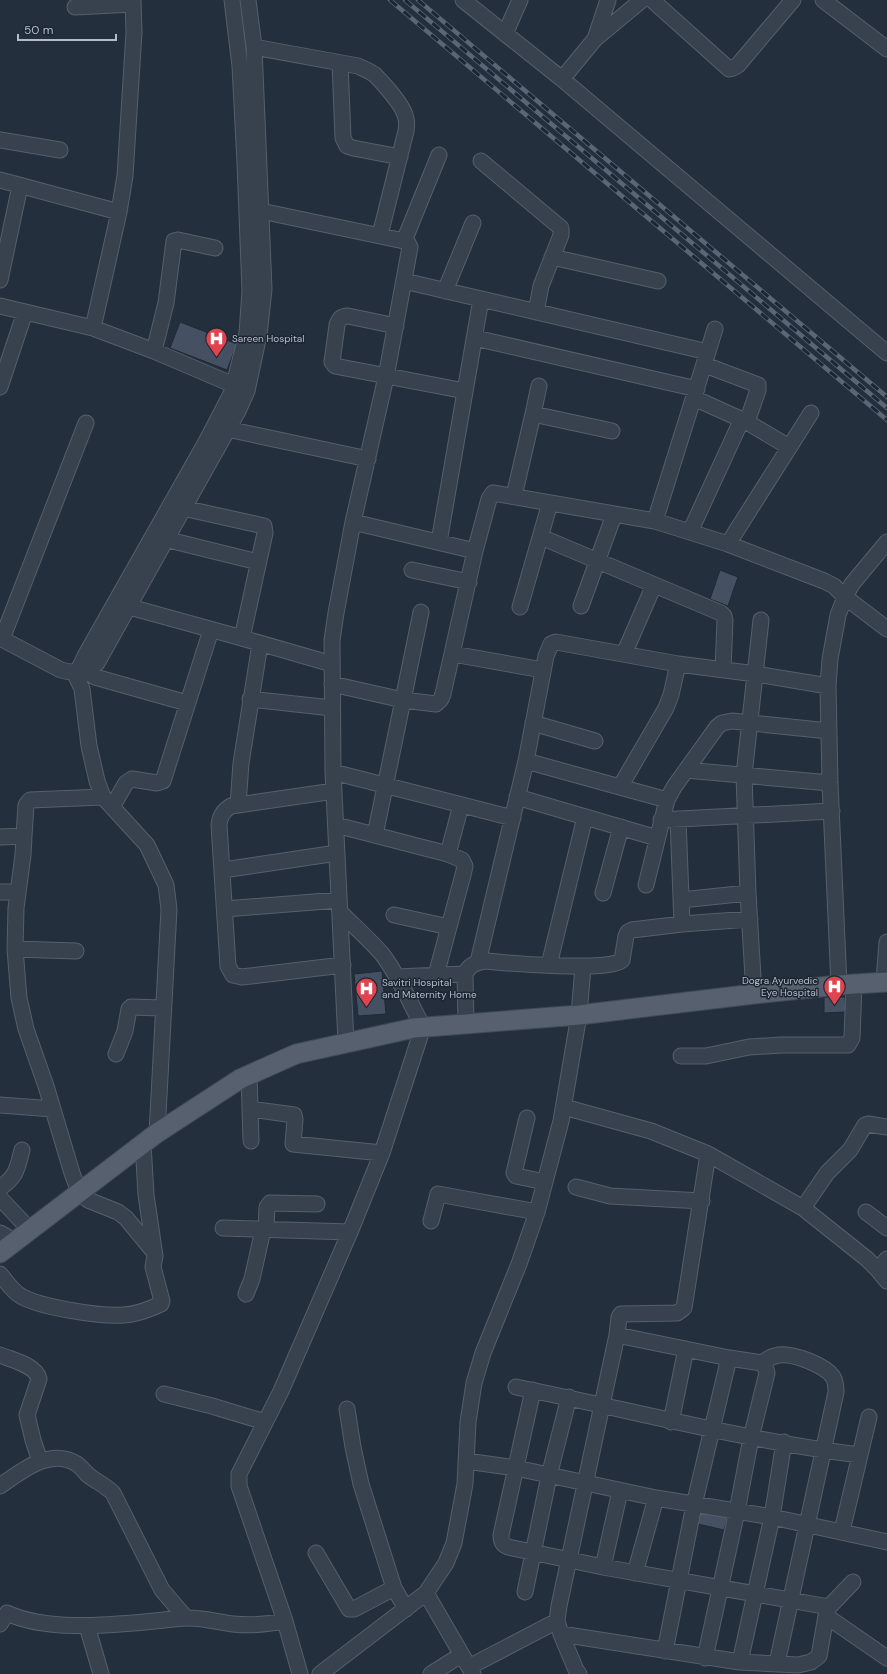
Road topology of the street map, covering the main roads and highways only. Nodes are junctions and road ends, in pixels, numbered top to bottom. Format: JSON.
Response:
{"nodes":[{"id":1,"x":885,"y":982,"type":"edge"},
{"id":2,"x":8,"y":1237,"type":"edge"},
{"id":3,"x":0,"y":1253,"type":"edge"}],
"edges":[{"from":1,"to":2,"type":"main road"},
{"from":2,"to":3,"type":"main road"}]}
